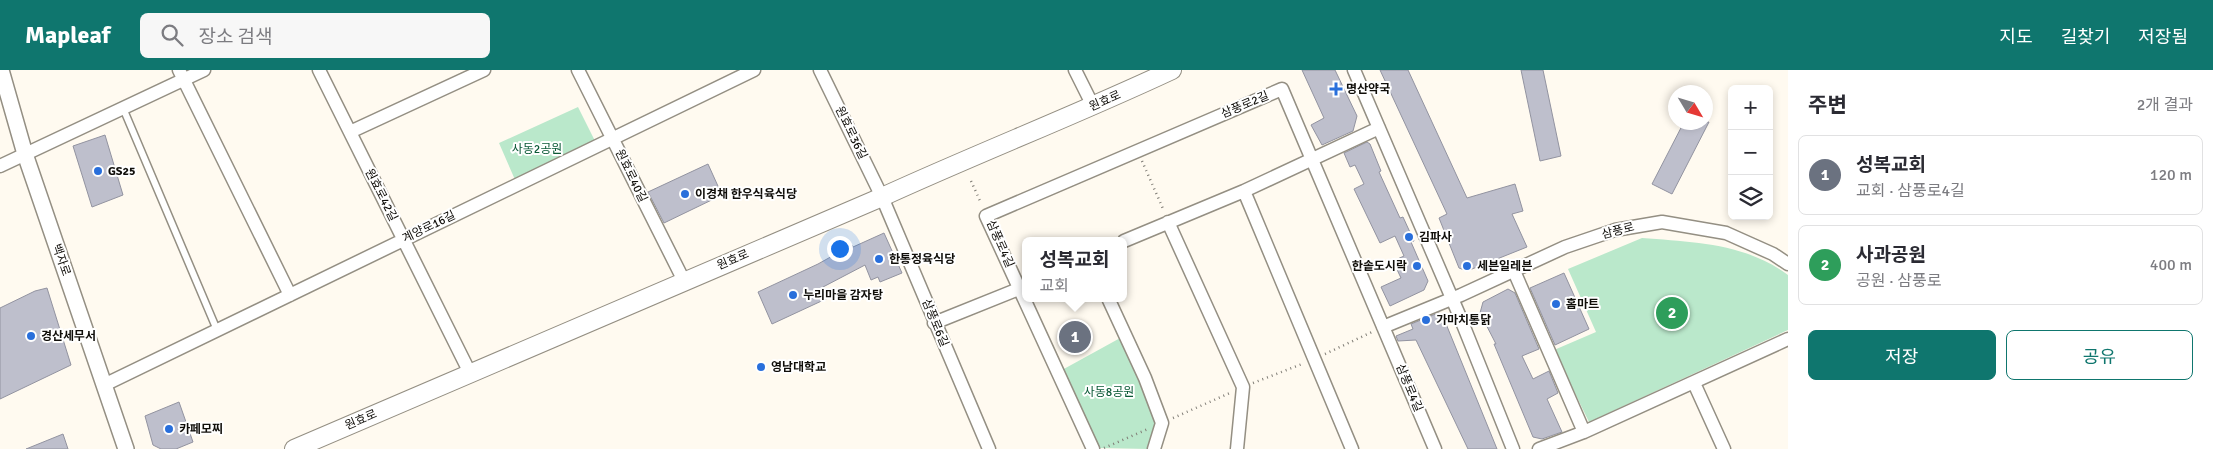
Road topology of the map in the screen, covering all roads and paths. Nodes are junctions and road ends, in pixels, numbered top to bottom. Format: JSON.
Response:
{"nodes":[{"id":1,"x":1,"y":70,"type":"edge"},
{"id":2,"x":204,"y":70,"type":"edge"},
{"id":3,"x":319,"y":70,"type":"edge"},
{"id":4,"x":484,"y":70,"type":"edge"},
{"id":5,"x":578,"y":70,"type":"edge"},
{"id":6,"x":754,"y":70,"type":"edge"},
{"id":7,"x":820,"y":70,"type":"edge"},
{"id":8,"x":1075,"y":70,"type":"edge"},
{"id":9,"x":1172,"y":70,"type":"edge"},
{"id":10,"x":1354,"y":70,"type":"edge"},
{"id":11,"x":181,"y":75,"type":"edge"},
{"id":12,"x":1093,"y":106,"type":"junction"},
{"id":13,"x":123,"y":108,"type":"junction"},
{"id":14,"x":1379,"y":128,"type":"junction"},
{"id":15,"x":350,"y":132,"type":"junction"},
{"id":16,"x":612,"y":138,"type":"junction"},
{"id":17,"x":1138,"y":151,"type":"junction"},
{"id":18,"x":24,"y":154,"type":"junction"},
{"id":19,"x":1312,"y":159,"type":"junction"},
{"id":20,"x":0,"y":166,"type":"edge"},
{"id":21,"x":971,"y":181,"type":"dead end"},
{"id":22,"x":1244,"y":191,"type":"junction"},
{"id":23,"x":882,"y":197,"type":"junction"},
{"id":24,"x":986,"y":216,"type":"junction"},
{"id":25,"x":1168,"y":222,"type":"junction"},
{"id":26,"x":404,"y":240,"type":"junction"},
{"id":27,"x":1127,"y":240,"type":"edge"},
{"id":28,"x":1788,"y":264,"type":"edge"},
{"id":29,"x":1514,"y":271,"type":"junction"},
{"id":30,"x":684,"y":282,"type":"junction"},
{"id":31,"x":1022,"y":285,"type":"edge"},
{"id":32,"x":1022,"y":287,"type":"edge"},
{"id":33,"x":290,"y":295,"type":"junction"},
{"id":34,"x":1451,"y":298,"type":"junction"},
{"id":35,"x":1029,"y":302,"type":"edge"},
{"id":36,"x":1110,"y":302,"type":"edge"},
{"id":37,"x":934,"y":323,"type":"junction"},
{"id":38,"x":1382,"y":327,"type":"junction"},
{"id":39,"x":217,"y":330,"type":"junction"},
{"id":40,"x":1788,"y":339,"type":"edge"},
{"id":41,"x":470,"y":373,"type":"junction"},
{"id":42,"x":1694,"y":383,"type":"junction"},
{"id":43,"x":104,"y":385,"type":"junction"},
{"id":44,"x":1243,"y":390,"type":"junction"},
{"id":45,"x":1162,"y":423,"type":"junction"},
{"id":46,"x":1584,"y":432,"type":"junction"},
{"id":47,"x":126,"y":449,"type":"edge"},
{"id":48,"x":294,"y":449,"type":"edge"},
{"id":49,"x":989,"y":449,"type":"edge"},
{"id":50,"x":1093,"y":449,"type":"edge"},
{"id":51,"x":1101,"y":449,"type":"edge"},
{"id":52,"x":1154,"y":449,"type":"edge"},
{"id":53,"x":1237,"y":449,"type":"edge"},
{"id":54,"x":1352,"y":449,"type":"edge"},
{"id":55,"x":1435,"y":449,"type":"edge"},
{"id":56,"x":1513,"y":449,"type":"edge"},
{"id":57,"x":1539,"y":449,"type":"edge"},
{"id":58,"x":1724,"y":449,"type":"edge"}],
"edges":[{"from":1,"to":18,"type":"street","name":"백자로"},
{"from":2,"to":11,"type":"street"},
{"from":3,"to":15,"type":"street","name":"원효로42길"},
{"from":4,"to":15,"type":"street"},
{"from":5,"to":16,"type":"street","name":"원효로40길"},
{"from":6,"to":16,"type":"street","name":"계양로16길"},
{"from":7,"to":23,"type":"street","name":"원효로36길"},
{"from":8,"to":12,"type":"street"},
{"from":9,"to":12,"type":"main road","name":"원효로"},
{"from":10,"to":14,"type":"street"},
{"from":11,"to":13,"type":"street"},
{"from":11,"to":33,"type":"street"},
{"from":12,"to":23,"type":"main road","name":"원효로"},
{"from":13,"to":18,"type":"street"},
{"from":13,"to":39,"type":"lane"},
{"from":14,"to":19,"type":"street"},
{"from":14,"to":34,"type":"street"},
{"from":15,"to":26,"type":"street","name":"원효로42길"},
{"from":16,"to":26,"type":"street","name":"계양로16길"},
{"from":16,"to":30,"type":"street","name":"원효로40길"},
{"from":17,"to":19,"type":"street","name":"삼풍로2길"},
{"from":17,"to":24,"type":"street","name":"삼풍로4길"},
{"from":17,"to":25,"type":"path"},
{"from":18,"to":20,"type":"street"},
{"from":18,"to":43,"type":"street","name":"백자로"},
{"from":19,"to":22,"type":"street"},
{"from":19,"to":38,"type":"street","name":"삼풍로2길"},
{"from":21,"to":24,"type":"path"},
{"from":22,"to":25,"type":"street"},
{"from":22,"to":54,"type":"street"},
{"from":23,"to":30,"type":"main road","name":"원효로"},
{"from":23,"to":37,"type":"street","name":"삼풍로6길"},
{"from":24,"to":31,"type":"street","name":"삼풍로4길"},
{"from":25,"to":27,"type":"street"},
{"from":25,"to":44,"type":"street"},
{"from":26,"to":33,"type":"street","name":"계양로16길"},
{"from":26,"to":41,"type":"street","name":"원효로42길"},
{"from":28,"to":29,"type":"street","name":"삼풍로"},
{"from":29,"to":34,"type":"street","name":"삼풍로"},
{"from":29,"to":46,"type":"street"},
{"from":30,"to":41,"type":"main road","name":"원효로"},
{"from":32,"to":37,"type":"street"},
{"from":33,"to":39,"type":"street","name":"계양로16길"},
{"from":34,"to":38,"type":"street","name":"삼풍로"},
{"from":34,"to":56,"type":"street"},
{"from":35,"to":50,"type":"street","name":"삼풍로4길"},
{"from":36,"to":45,"type":"street"},
{"from":37,"to":49,"type":"street","name":"삼풍로6길"},
{"from":38,"to":55,"type":"street","name":"삼풍로4길"},
{"from":39,"to":43,"type":"street","name":"계양로16길"},
{"from":40,"to":42,"type":"street"},
{"from":41,"to":48,"type":"main road","name":"원효로"},
{"from":42,"to":46,"type":"street"},
{"from":42,"to":58,"type":"street"},
{"from":43,"to":47,"type":"street","name":"백자로"},
{"from":44,"to":45,"type":"path"},
{"from":44,"to":53,"type":"street"},
{"from":45,"to":51,"type":"path"},
{"from":45,"to":52,"type":"street"},
{"from":46,"to":57,"type":"street"}]}
